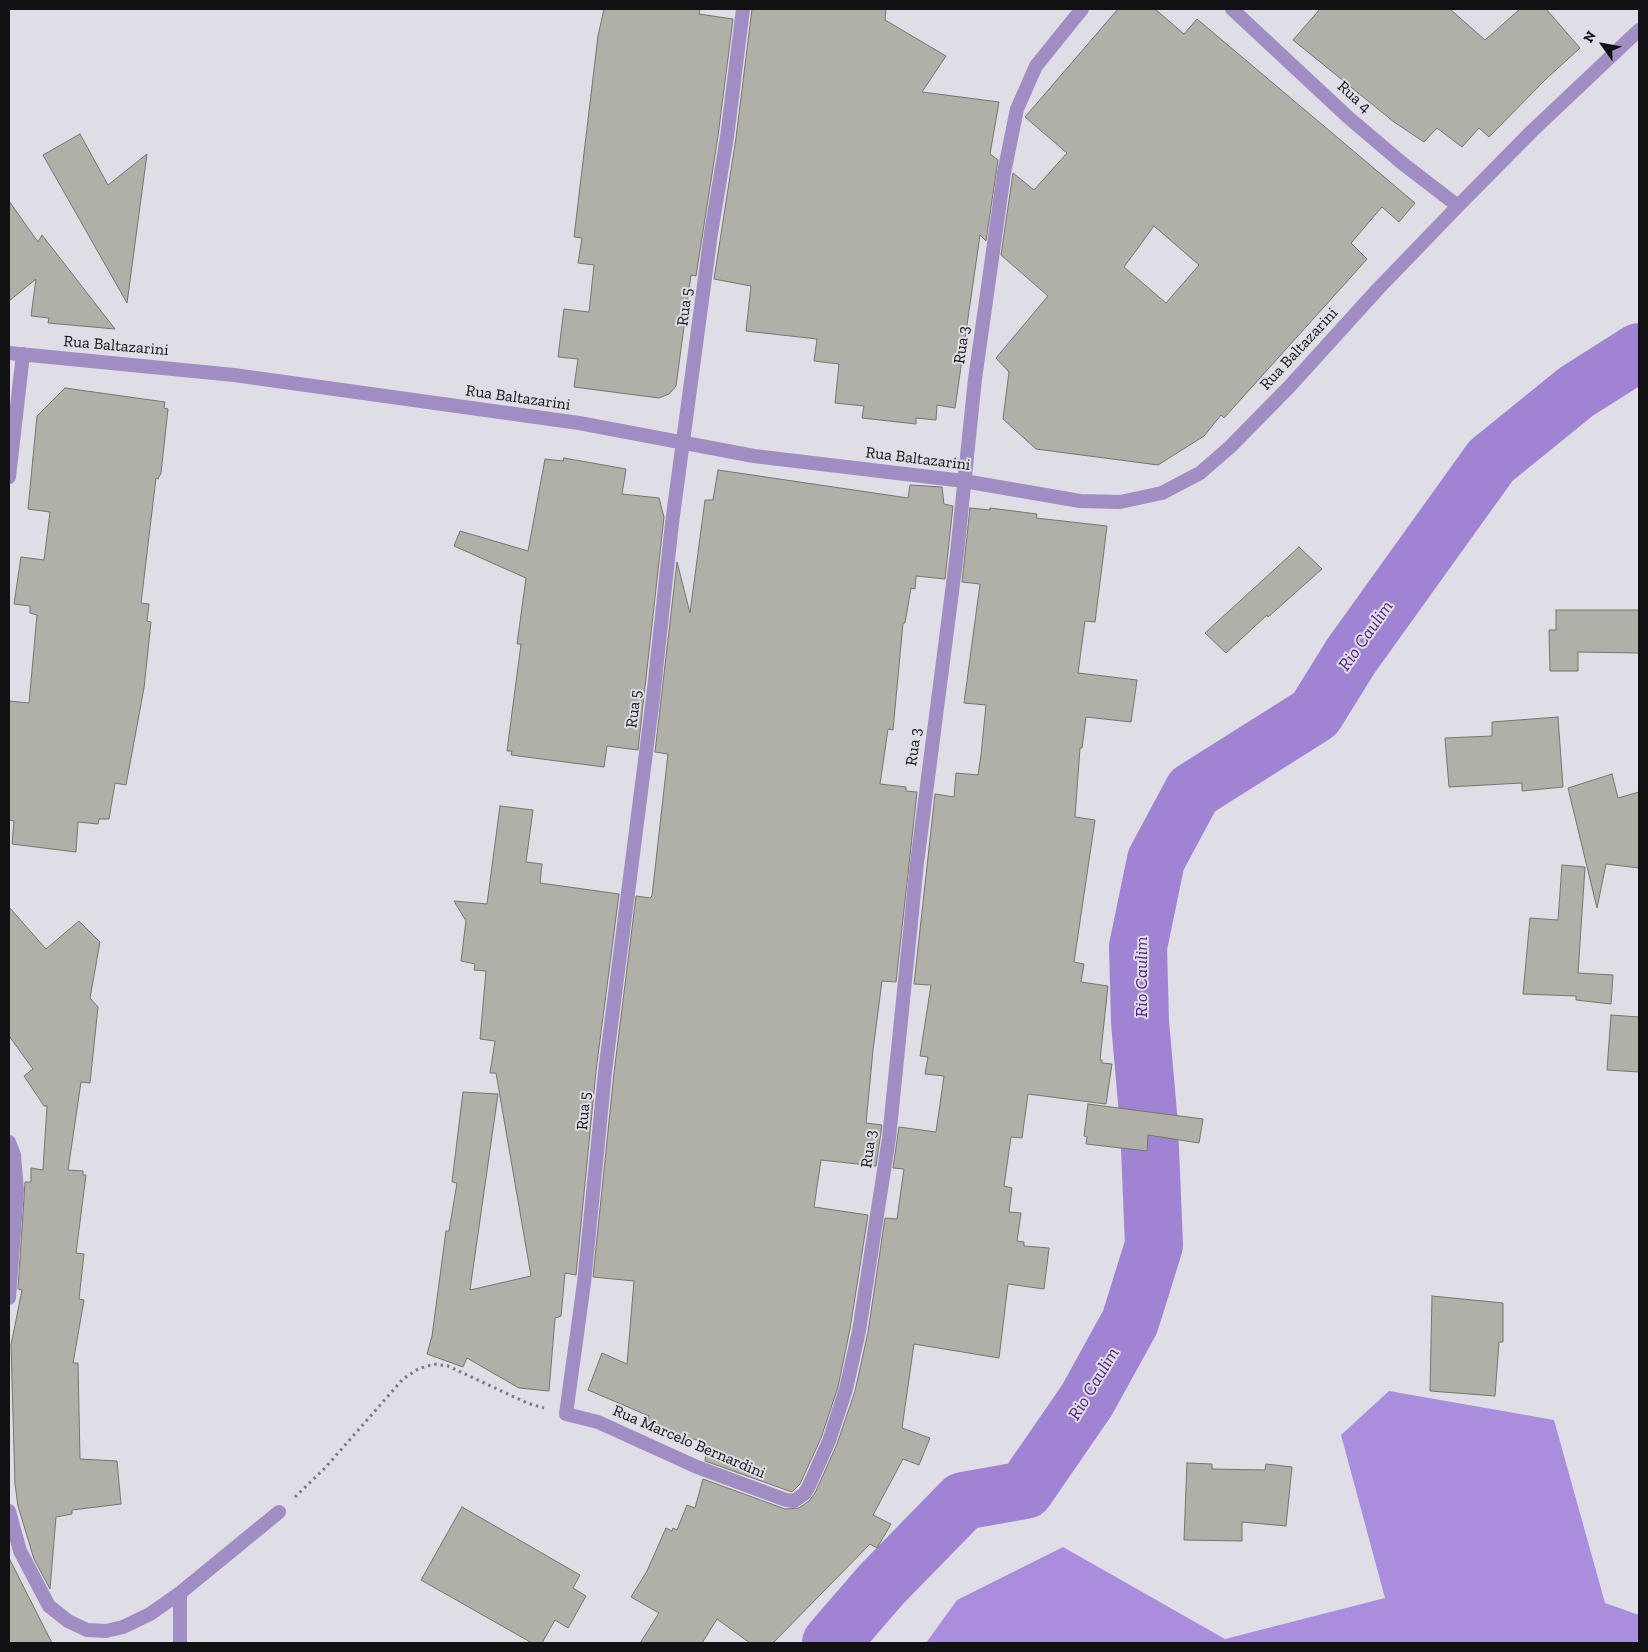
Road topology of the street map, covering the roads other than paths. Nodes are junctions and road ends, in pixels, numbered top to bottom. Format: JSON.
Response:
{"nodes":[{"id":1,"x":743,"y":9,"type":"edge"},
{"id":2,"x":1082,"y":9,"type":"edge"},
{"id":3,"x":1232,"y":9,"type":"edge"},
{"id":4,"x":1639,"y":30,"type":"edge"},
{"id":5,"x":1458,"y":206,"type":"junction"},
{"id":6,"x":9,"y":352,"type":"edge"},
{"id":7,"x":23,"y":354,"type":"junction"},
{"id":8,"x":684,"y":444,"type":"junction"},
{"id":9,"x":9,"y":477,"type":"edge"},
{"id":10,"x":964,"y":481,"type":"junction"},
{"id":11,"x":9,"y":1142,"type":"edge"},
{"id":12,"x":9,"y":1298,"type":"edge"},
{"id":13,"x":566,"y":1414,"type":"joint"},
{"id":14,"x":798,"y":1499,"type":"joint"},
{"id":15,"x":9,"y":1510,"type":"edge"},
{"id":16,"x":279,"y":1512,"type":"road end"},
{"id":17,"x":180,"y":1593,"type":"junction"},
{"id":18,"x":180,"y":1643,"type":"edge"}],
"edges":[{"from":1,"to":8,"type":"street","name":"Rua 5"},
{"from":2,"to":10,"type":"street","name":"Rua 3"},
{"from":3,"to":5,"type":"street","name":"Rua 4"},
{"from":4,"to":5,"type":"street","name":"Rua Baltazarini"},
{"from":5,"to":10,"type":"street","name":"Rua Baltazarini"},
{"from":6,"to":7,"type":"street","name":"Rua Baltazarini"},
{"from":7,"to":8,"type":"street","name":"Rua Baltazarini"},
{"from":7,"to":9,"type":"street"},
{"from":8,"to":10,"type":"street","name":"Rua Baltazarini"},
{"from":8,"to":13,"type":"street","name":"Rua 5"},
{"from":10,"to":14,"type":"street","name":"Rua 3"},
{"from":11,"to":12,"type":"street"},
{"from":13,"to":14,"type":"street","name":"Rua Marcelo Bernardini"},
{"from":15,"to":17,"type":"street"},
{"from":16,"to":17,"type":"street"},
{"from":17,"to":18,"type":"street"}]}
